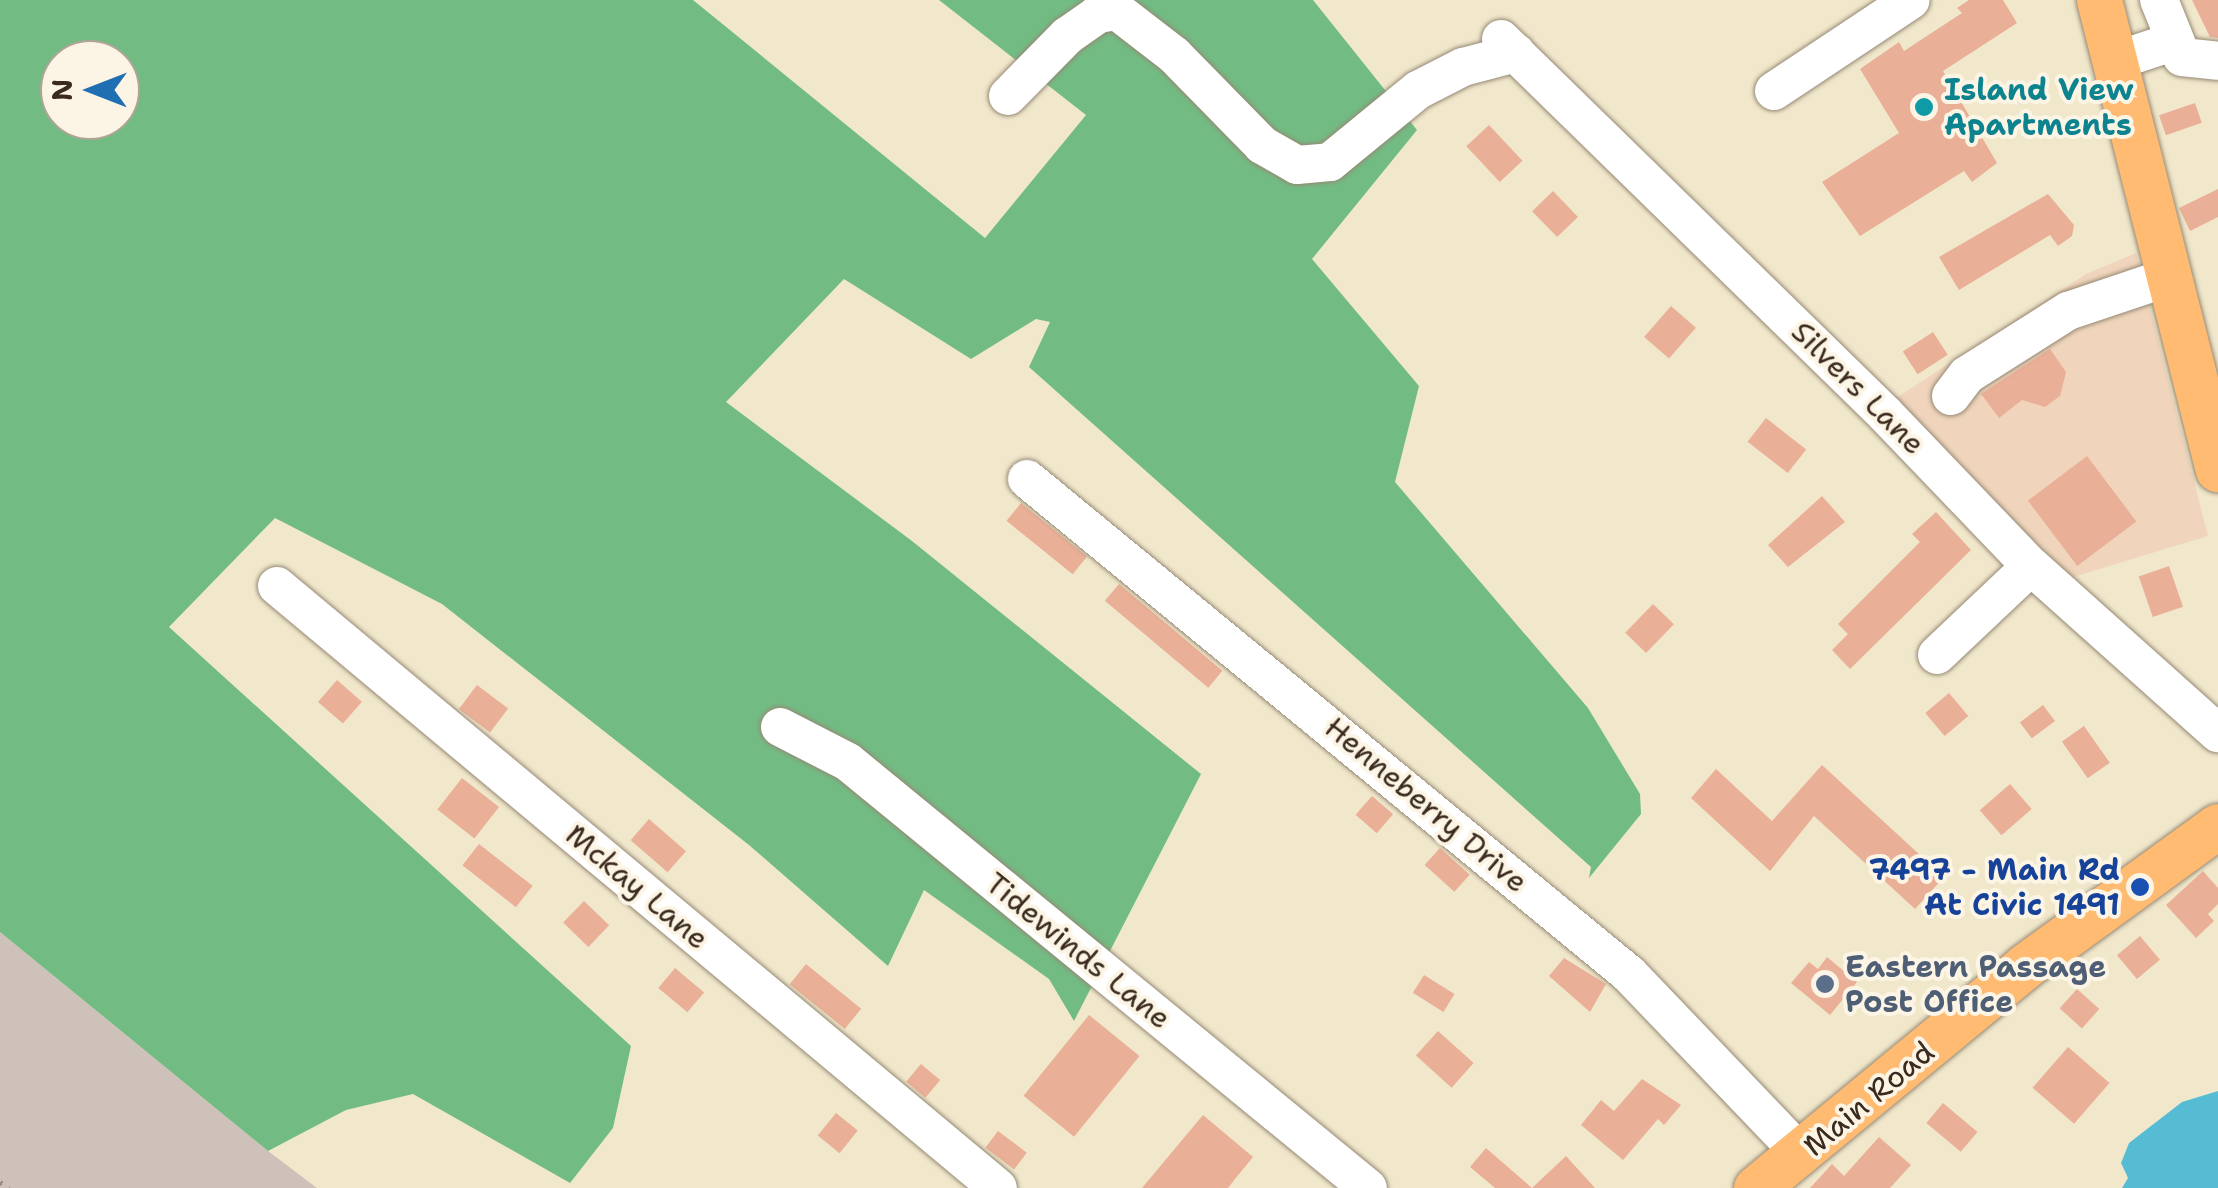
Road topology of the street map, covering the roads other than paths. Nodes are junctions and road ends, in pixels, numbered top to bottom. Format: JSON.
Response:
{"nodes":[{"id":1,"x":1911,"y":0,"type":"edge"},
{"id":2,"x":2100,"y":0,"type":"edge"},
{"id":3,"x":2159,"y":0,"type":"edge"},
{"id":4,"x":2174,"y":41,"type":"junction"},
{"id":5,"x":2115,"y":61,"type":"junction"},
{"id":6,"x":2218,"y":61,"type":"edge"},
{"id":7,"x":1774,"y":91,"type":"dead end"},
{"id":8,"x":1008,"y":96,"type":"dead end"},
{"id":9,"x":2169,"y":277,"type":"junction"},
{"id":10,"x":1951,"y":396,"type":"dead end"},
{"id":11,"x":2218,"y":469,"type":"edge"},
{"id":12,"x":1027,"y":479,"type":"dead end"},
{"id":13,"x":2031,"y":566,"type":"junction"},
{"id":14,"x":277,"y":586,"type":"dead end"},
{"id":15,"x":1937,"y":655,"type":"dead end"},
{"id":16,"x":780,"y":728,"type":"dead end"},
{"id":17,"x":2218,"y":734,"type":"edge"},
{"id":18,"x":2218,"y":826,"type":"edge"},
{"id":19,"x":1802,"y":1155,"type":"junction"},
{"id":20,"x":998,"y":1188,"type":"edge"},
{"id":21,"x":1368,"y":1188,"type":"edge"},
{"id":22,"x":1756,"y":1188,"type":"edge"}],
"edges":[{"from":1,"to":7,"type":"street"},
{"from":2,"to":5,"type":"main road"},
{"from":3,"to":4,"type":"street"},
{"from":4,"to":5,"type":"street"},
{"from":4,"to":6,"type":"street"},
{"from":5,"to":9,"type":"main road"},
{"from":8,"to":13,"type":"street","name":"Silvers Lane"},
{"from":9,"to":10,"type":"street"},
{"from":9,"to":11,"type":"main road"},
{"from":12,"to":19,"type":"street","name":"Henneberry Drive"},
{"from":13,"to":15,"type":"street"},
{"from":13,"to":17,"type":"street","name":"Silvers Lane"},
{"from":14,"to":20,"type":"street","name":"Mckay Lane"},
{"from":16,"to":21,"type":"street","name":"Tidewinds Lane"},
{"from":18,"to":19,"type":"main road","name":"Main Road"},
{"from":19,"to":22,"type":"main road","name":"Main Road"}]}
